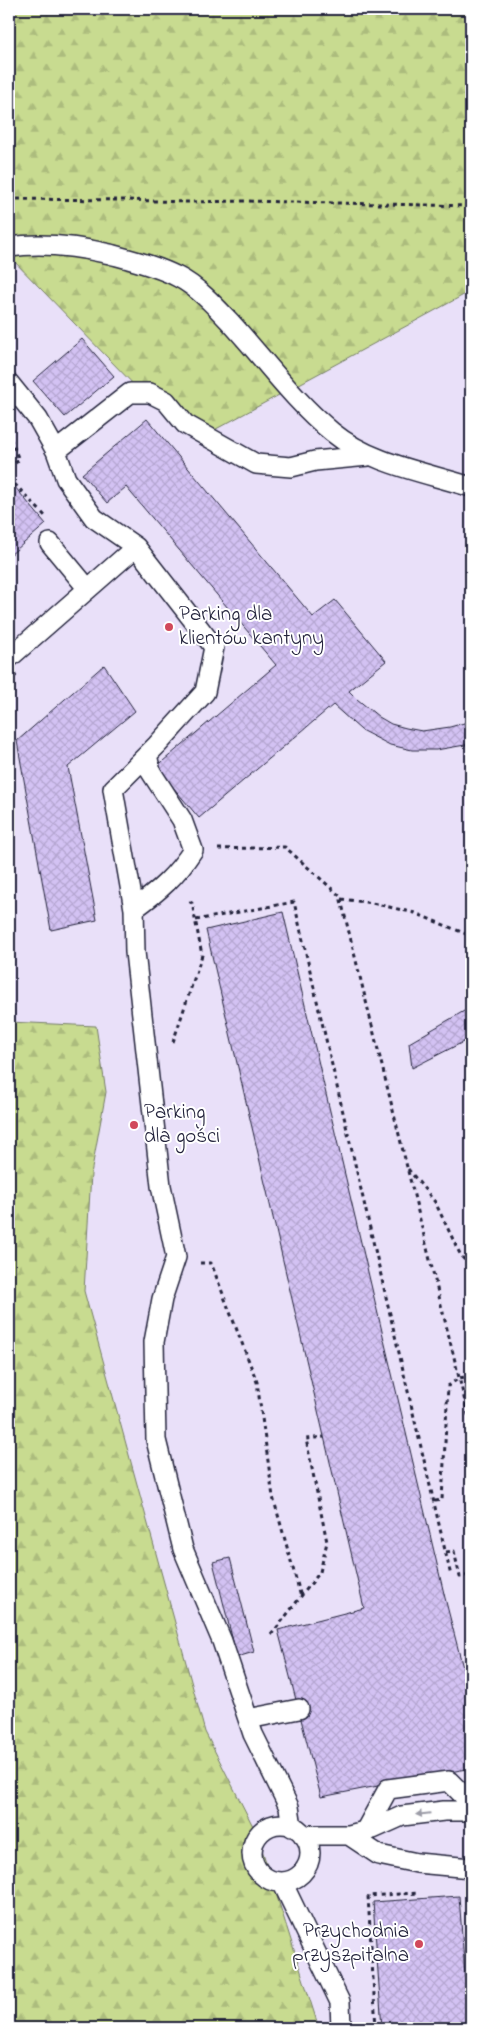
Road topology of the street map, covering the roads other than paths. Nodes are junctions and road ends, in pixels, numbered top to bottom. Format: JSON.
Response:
{"nodes":[{"id":1,"x":9,"y":247,"type":"edge"},
{"id":2,"x":9,"y":383,"type":"edge"},
{"id":3,"x":56,"y":451,"type":"junction"},
{"id":4,"x":368,"y":456,"type":"junction"},
{"id":5,"x":471,"y":487,"type":"edge"},
{"id":6,"x":50,"y":543,"type":"dead end"},
{"id":7,"x":136,"y":548,"type":"junction"},
{"id":8,"x":88,"y":589,"type":"junction"},
{"id":9,"x":9,"y":658,"type":"edge"},
{"id":10,"x":147,"y":755,"type":"junction"},
{"id":11,"x":134,"y":908,"type":"junction"},
{"id":12,"x":299,"y":1709,"type":"dead end"},
{"id":13,"x":248,"y":1719,"type":"junction"},
{"id":14,"x":471,"y":1803,"type":"edge"},
{"id":15,"x":471,"y":1811,"type":"edge"},
{"id":16,"x":297,"y":1831,"type":"junction"},
{"id":17,"x":357,"y":1833,"type":"junction"},
{"id":18,"x":471,"y":1868,"type":"edge"},
{"id":19,"x":282,"y":1882,"type":"junction"},
{"id":20,"x":341,"y":2028,"type":"edge"}],
"edges":[{"from":1,"to":4,"type":"lane"},
{"from":2,"to":3,"type":"lane"},
{"from":3,"to":4,"type":"lane"},
{"from":3,"to":7,"type":"lane"},
{"from":4,"to":5,"type":"lane"},
{"from":6,"to":8,"type":"lane"},
{"from":7,"to":8,"type":"lane"},
{"from":7,"to":10,"type":"lane"},
{"from":8,"to":9,"type":"lane"},
{"from":10,"to":11,"type":"lane"},
{"from":10,"to":11,"type":"lane"},
{"from":11,"to":13,"type":"lane"},
{"from":12,"to":13,"type":"lane"},
{"from":13,"to":16,"type":"lane"},
{"from":14,"to":17,"type":"lane"},
{"from":15,"to":17,"type":"lane","one_way":true},
{"from":16,"to":17,"type":"lane"},
{"from":16,"to":19,"type":"lane"},
{"from":16,"to":19,"type":"lane"},
{"from":17,"to":18,"type":"lane"},
{"from":19,"to":20,"type":"lane"}]}
